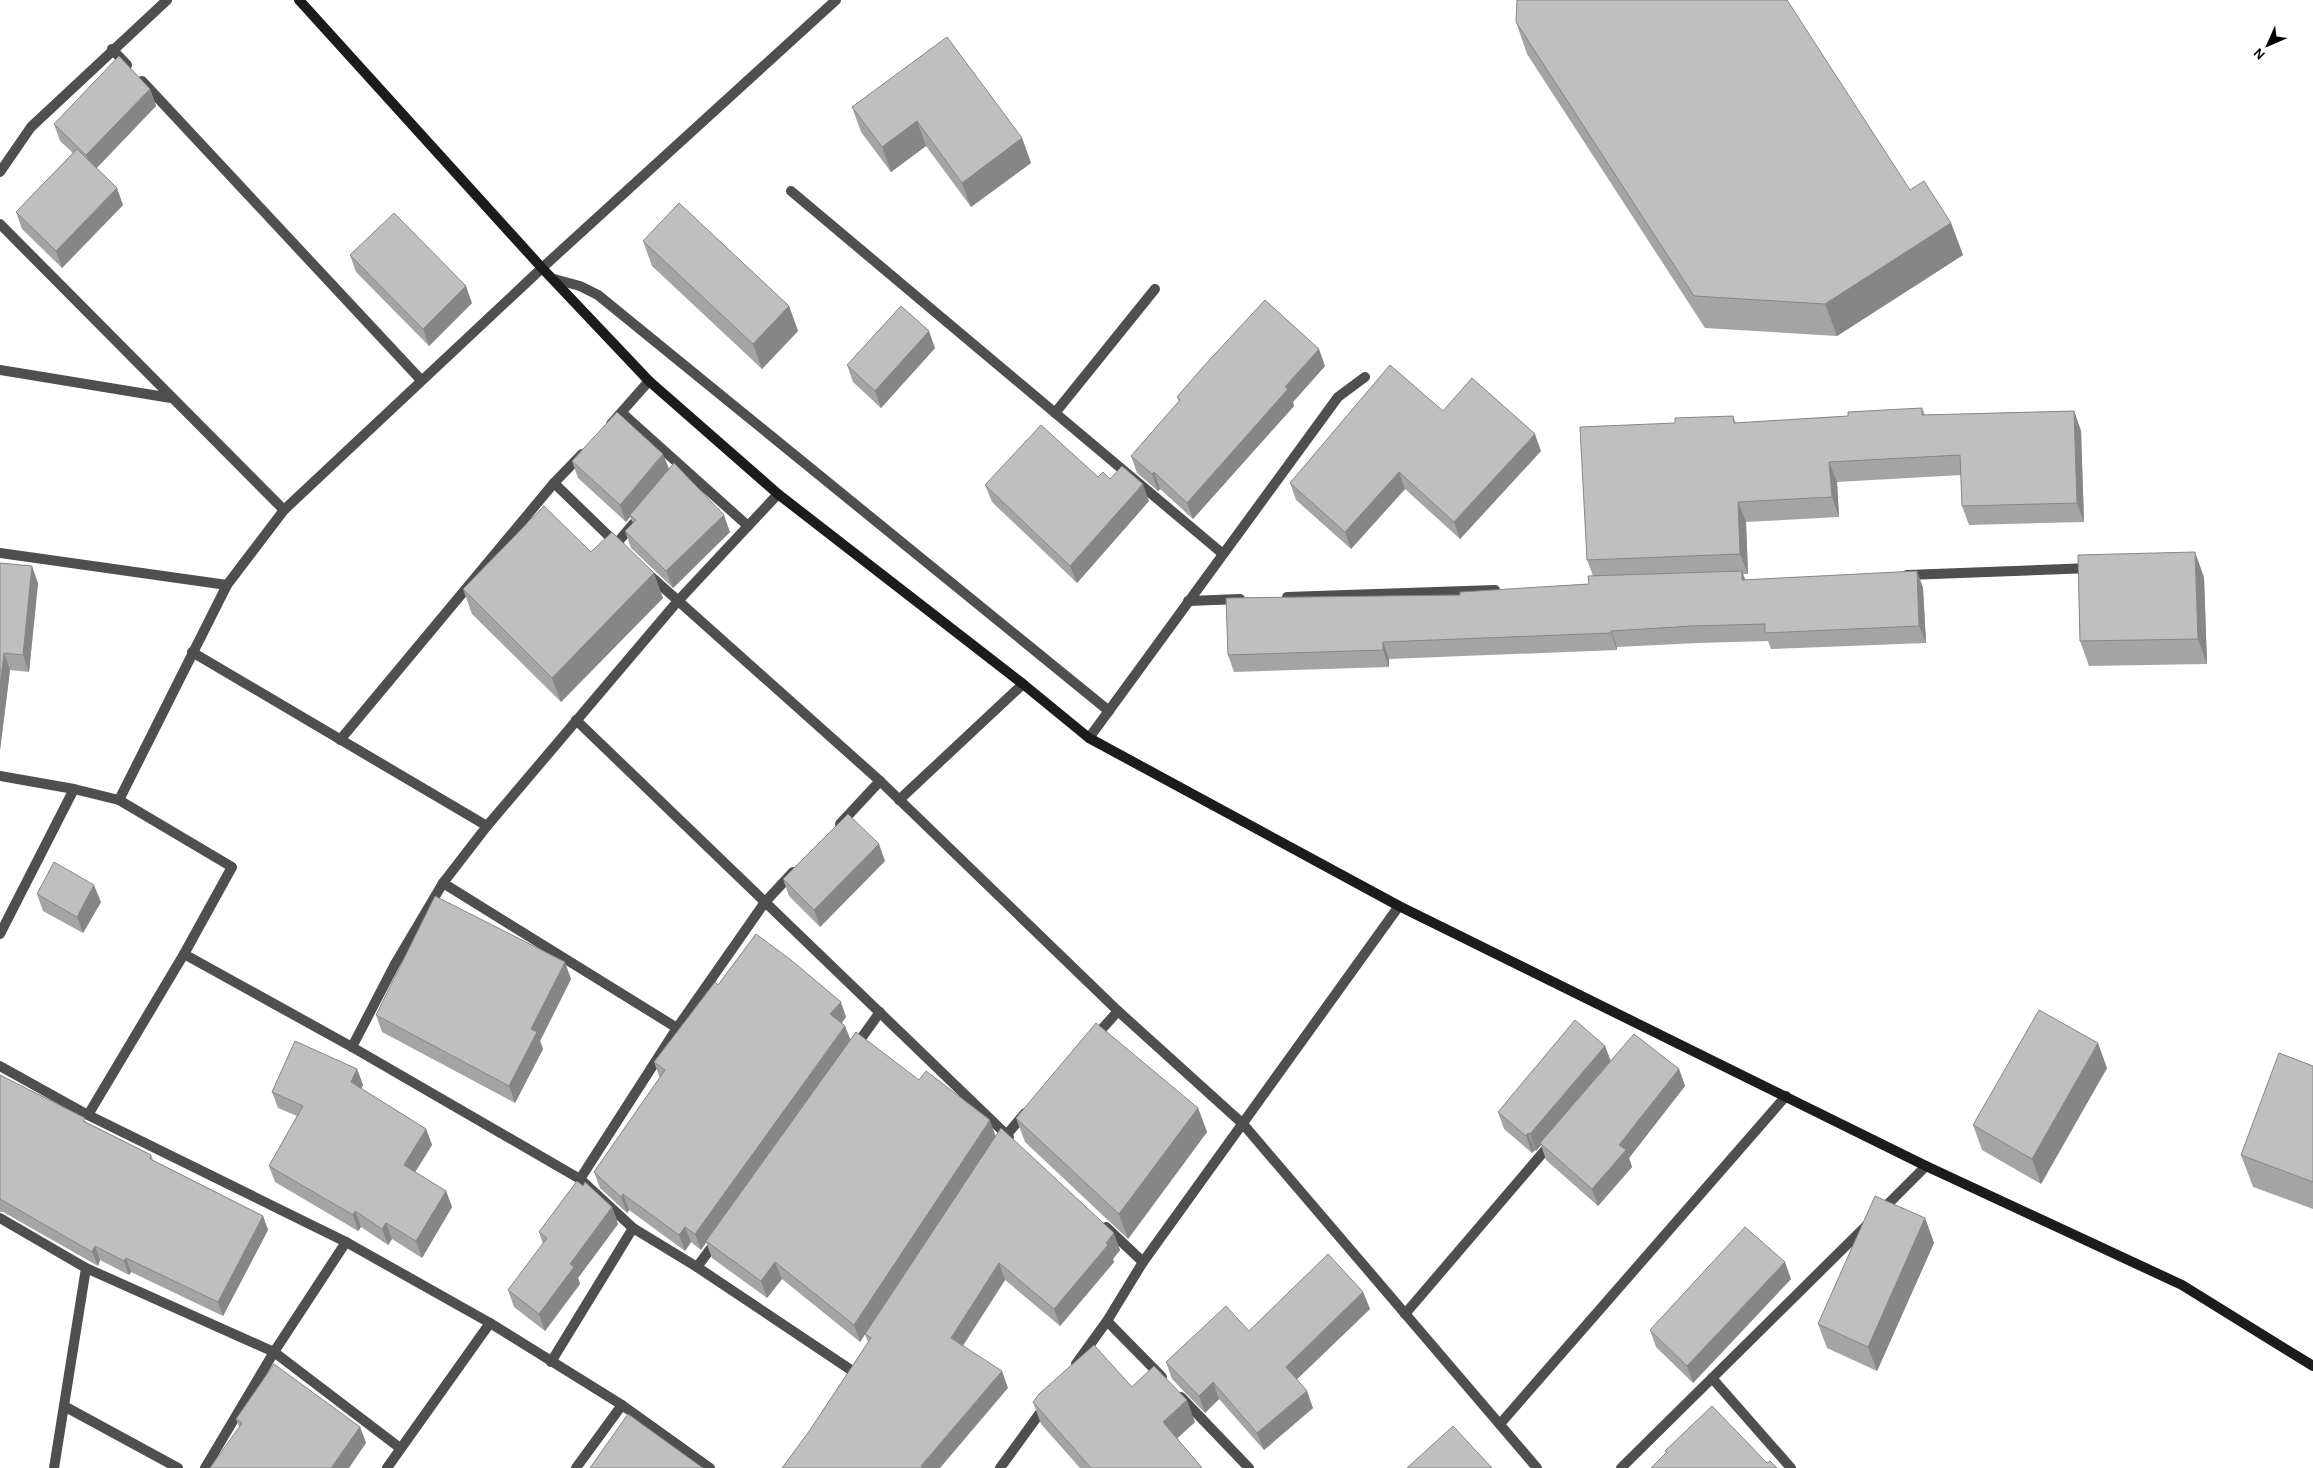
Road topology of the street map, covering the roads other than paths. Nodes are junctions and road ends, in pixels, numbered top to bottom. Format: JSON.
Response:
{"nodes":[{"id":1,"x":167,"y":0,"type":"edge"},
{"id":2,"x":299,"y":0,"type":"edge"},
{"id":3,"x":836,"y":0,"type":"edge"},
{"id":4,"x":112,"y":50,"type":"junction"},
{"id":5,"x":0,"y":172,"type":"edge"},
{"id":6,"x":790,"y":191,"type":"dead end"},
{"id":7,"x":0,"y":224,"type":"edge"},
{"id":8,"x":542,"y":268,"type":"junction"},
{"id":9,"x":554,"y":279,"type":"junction"},
{"id":10,"x":1155,"y":289,"type":"dead end"},
{"id":11,"x":0,"y":370,"type":"edge"},
{"id":12,"x":1364,"y":377,"type":"dead end"},
{"id":13,"x":422,"y":380,"type":"junction"},
{"id":14,"x":649,"y":381,"type":"junction"},
{"id":15,"x":170,"y":398,"type":"junction"},
{"id":16,"x":622,"y":413,"type":"junction"},
{"id":17,"x":1055,"y":413,"type":"junction"},
{"id":18,"x":601,"y":434,"type":"edge"},
{"id":19,"x":588,"y":448,"type":"edge"},
{"id":20,"x":554,"y":483,"type":"junction"},
{"id":21,"x":778,"y":494,"type":"junction"},
{"id":22,"x":284,"y":510,"type":"junction"},
{"id":23,"x":640,"y":516,"type":"edge"},
{"id":24,"x":748,"y":526,"type":"junction"},
{"id":25,"x":0,"y":553,"type":"edge"},
{"id":26,"x":1223,"y":554,"type":"junction"},
{"id":27,"x":637,"y":563,"type":"edge"},
{"id":28,"x":2106,"y":568,"type":"edge"},
{"id":29,"x":1896,"y":575,"type":"edge"},
{"id":30,"x":227,"y":585,"type":"junction"},
{"id":31,"x":1508,"y":590,"type":"edge"},
{"id":32,"x":1278,"y":598,"type":"edge"},
{"id":33,"x":1248,"y":599,"type":"edge"},
{"id":34,"x":1188,"y":601,"type":"junction"},
{"id":35,"x":677,"y":602,"type":"junction"},
{"id":36,"x":192,"y":652,"type":"junction"},
{"id":37,"x":1022,"y":684,"type":"junction"},
{"id":38,"x":1109,"y":711,"type":"junction"},
{"id":39,"x":576,"y":720,"type":"junction"},
{"id":40,"x":1088,"y":738,"type":"junction"},
{"id":41,"x":340,"y":740,"type":"junction"},
{"id":42,"x":0,"y":776,"type":"edge"},
{"id":43,"x":880,"y":781,"type":"junction"},
{"id":44,"x":74,"y":789,"type":"junction"},
{"id":45,"x":119,"y":800,"type":"junction"},
{"id":46,"x":898,"y":800,"type":"junction"},
{"id":47,"x":487,"y":826,"type":"junction"},
{"id":48,"x":833,"y":831,"type":"edge"},
{"id":49,"x":799,"y":867,"type":"edge"},
{"id":50,"x":444,"y":883,"type":"junction"},
{"id":51,"x":765,"y":902,"type":"junction"},
{"id":52,"x":1400,"y":906,"type":"junction"},
{"id":53,"x":0,"y":934,"type":"edge"},
{"id":54,"x":184,"y":954,"type":"junction"},
{"id":55,"x":1118,"y":1011,"type":"junction"},
{"id":56,"x":880,"y":1012,"type":"junction"},
{"id":57,"x":677,"y":1028,"type":"junction"},
{"id":58,"x":352,"y":1047,"type":"junction"},
{"id":59,"x":1086,"y":1047,"type":"edge"},
{"id":60,"x":846,"y":1060,"type":"edge"},
{"id":61,"x":0,"y":1066,"type":"edge"},
{"id":62,"x":1786,"y":1096,"type":"junction"},
{"id":63,"x":1033,"y":1105,"type":"edge"},
{"id":64,"x":88,"y":1115,"type":"junction"},
{"id":65,"x":1243,"y":1124,"type":"junction"},
{"id":66,"x":1006,"y":1134,"type":"junction"},
{"id":67,"x":1560,"y":1134,"type":"edge"},
{"id":68,"x":1021,"y":1148,"type":"edge"},
{"id":69,"x":996,"y":1150,"type":"edge"},
{"id":70,"x":1926,"y":1166,"type":"junction"},
{"id":71,"x":580,"y":1179,"type":"junction"},
{"id":72,"x":0,"y":1218,"type":"edge"},
{"id":73,"x":1100,"y":1222,"type":"edge"},
{"id":74,"x":633,"y":1228,"type":"junction"},
{"id":75,"x":726,"y":1228,"type":"edge"},
{"id":76,"x":346,"y":1242,"type":"junction"},
{"id":77,"x":1143,"y":1262,"type":"junction"},
{"id":78,"x":697,"y":1267,"type":"junction"},
{"id":79,"x":86,"y":1268,"type":"junction"},
{"id":80,"x":1405,"y":1314,"type":"junction"},
{"id":81,"x":1107,"y":1321,"type":"junction"},
{"id":82,"x":490,"y":1323,"type":"junction"},
{"id":83,"x":274,"y":1352,"type":"junction"},
{"id":84,"x":551,"y":1362,"type":"junction"},
{"id":85,"x":2313,"y":1366,"type":"edge"},
{"id":86,"x":851,"y":1370,"type":"edge"},
{"id":87,"x":1068,"y":1375,"type":"edge"},
{"id":88,"x":1712,"y":1378,"type":"junction"},
{"id":89,"x":1051,"y":1398,"type":"edge"},
{"id":90,"x":622,"y":1405,"type":"junction"},
{"id":91,"x":64,"y":1406,"type":"junction"},
{"id":92,"x":1500,"y":1424,"type":"junction"},
{"id":93,"x":400,"y":1448,"type":"junction"},
{"id":94,"x":54,"y":1468,"type":"edge"},
{"id":95,"x":178,"y":1468,"type":"edge"},
{"id":96,"x":205,"y":1468,"type":"edge"},
{"id":97,"x":387,"y":1468,"type":"edge"},
{"id":98,"x":576,"y":1468,"type":"edge"},
{"id":99,"x":710,"y":1468,"type":"edge"},
{"id":100,"x":1000,"y":1468,"type":"edge"},
{"id":101,"x":1249,"y":1468,"type":"edge"},
{"id":102,"x":1537,"y":1468,"type":"edge"},
{"id":103,"x":1621,"y":1468,"type":"edge"},
{"id":104,"x":1791,"y":1468,"type":"edge"}],
"edges":[{"from":1,"to":4,"type":"street"},
{"from":2,"to":8,"type":"street"},
{"from":3,"to":8,"type":"street"},
{"from":4,"to":5,"type":"street"},
{"from":4,"to":13,"type":"street"},
{"from":6,"to":17,"type":"street"},
{"from":7,"to":15,"type":"street"},
{"from":8,"to":9,"type":"street"},
{"from":8,"to":13,"type":"street"},
{"from":9,"to":14,"type":"street"},
{"from":9,"to":38,"type":"street"},
{"from":10,"to":17,"type":"street"},
{"from":11,"to":15,"type":"street"},
{"from":12,"to":26,"type":"street"},
{"from":13,"to":22,"type":"street"},
{"from":14,"to":16,"type":"street"},
{"from":14,"to":21,"type":"street"},
{"from":15,"to":22,"type":"street"},
{"from":16,"to":18,"type":"street"},
{"from":16,"to":24,"type":"street"},
{"from":17,"to":26,"type":"street"},
{"from":19,"to":20,"type":"street"},
{"from":20,"to":23,"type":"street"},
{"from":20,"to":41,"type":"street"},
{"from":21,"to":24,"type":"street"},
{"from":21,"to":37,"type":"street"},
{"from":22,"to":30,"type":"street"},
{"from":24,"to":35,"type":"street"},
{"from":25,"to":30,"type":"street"},
{"from":26,"to":34,"type":"street"},
{"from":27,"to":35,"type":"street"},
{"from":28,"to":29,"type":"street"},
{"from":30,"to":36,"type":"street"},
{"from":31,"to":32,"type":"street"},
{"from":33,"to":34,"type":"street"},
{"from":34,"to":38,"type":"street"},
{"from":35,"to":39,"type":"street"},
{"from":35,"to":43,"type":"street"},
{"from":36,"to":41,"type":"street"},
{"from":36,"to":45,"type":"street"},
{"from":37,"to":40,"type":"street"},
{"from":37,"to":46,"type":"street"},
{"from":38,"to":40,"type":"street"},
{"from":39,"to":47,"type":"street"},
{"from":39,"to":51,"type":"street"},
{"from":40,"to":52,"type":"street"},
{"from":41,"to":47,"type":"street"},
{"from":42,"to":44,"type":"street"},
{"from":43,"to":46,"type":"street"},
{"from":43,"to":48,"type":"street"},
{"from":44,"to":45,"type":"street"},
{"from":44,"to":53,"type":"street"},
{"from":45,"to":54,"type":"street"},
{"from":46,"to":55,"type":"street"},
{"from":47,"to":50,"type":"street"},
{"from":49,"to":51,"type":"street"},
{"from":50,"to":57,"type":"street"},
{"from":50,"to":58,"type":"street"},
{"from":51,"to":56,"type":"street"},
{"from":51,"to":57,"type":"street"},
{"from":52,"to":62,"type":"street"},
{"from":52,"to":65,"type":"street"},
{"from":54,"to":58,"type":"street"},
{"from":54,"to":64,"type":"street"},
{"from":55,"to":59,"type":"street"},
{"from":55,"to":65,"type":"street"},
{"from":56,"to":60,"type":"street"},
{"from":56,"to":66,"type":"street"},
{"from":57,"to":71,"type":"street"},
{"from":58,"to":71,"type":"street"},
{"from":61,"to":64,"type":"street"},
{"from":62,"to":70,"type":"street"},
{"from":62,"to":92,"type":"street"},
{"from":63,"to":66,"type":"street"},
{"from":64,"to":76,"type":"street"},
{"from":65,"to":77,"type":"street"},
{"from":65,"to":80,"type":"street"},
{"from":66,"to":68,"type":"street"},
{"from":66,"to":69,"type":"street"},
{"from":67,"to":80,"type":"street"},
{"from":70,"to":85,"type":"street"},
{"from":70,"to":88,"type":"street"},
{"from":71,"to":74,"type":"street"},
{"from":72,"to":79,"type":"street"},
{"from":73,"to":77,"type":"street"},
{"from":74,"to":78,"type":"street"},
{"from":74,"to":84,"type":"street"},
{"from":75,"to":78,"type":"street"},
{"from":76,"to":82,"type":"street"},
{"from":76,"to":83,"type":"street"},
{"from":77,"to":81,"type":"street"},
{"from":78,"to":86,"type":"street"},
{"from":79,"to":83,"type":"street"},
{"from":79,"to":91,"type":"street"},
{"from":80,"to":92,"type":"street"},
{"from":81,"to":87,"type":"street"},
{"from":81,"to":101,"type":"street"},
{"from":82,"to":84,"type":"street"},
{"from":82,"to":93,"type":"street"},
{"from":83,"to":93,"type":"street"},
{"from":83,"to":96,"type":"street"},
{"from":84,"to":90,"type":"street"},
{"from":88,"to":103,"type":"street"},
{"from":88,"to":104,"type":"street"},
{"from":89,"to":100,"type":"street"},
{"from":90,"to":98,"type":"street"},
{"from":90,"to":99,"type":"street"},
{"from":91,"to":94,"type":"street"},
{"from":91,"to":95,"type":"street"},
{"from":92,"to":102,"type":"street"},
{"from":93,"to":97,"type":"street"}]}
